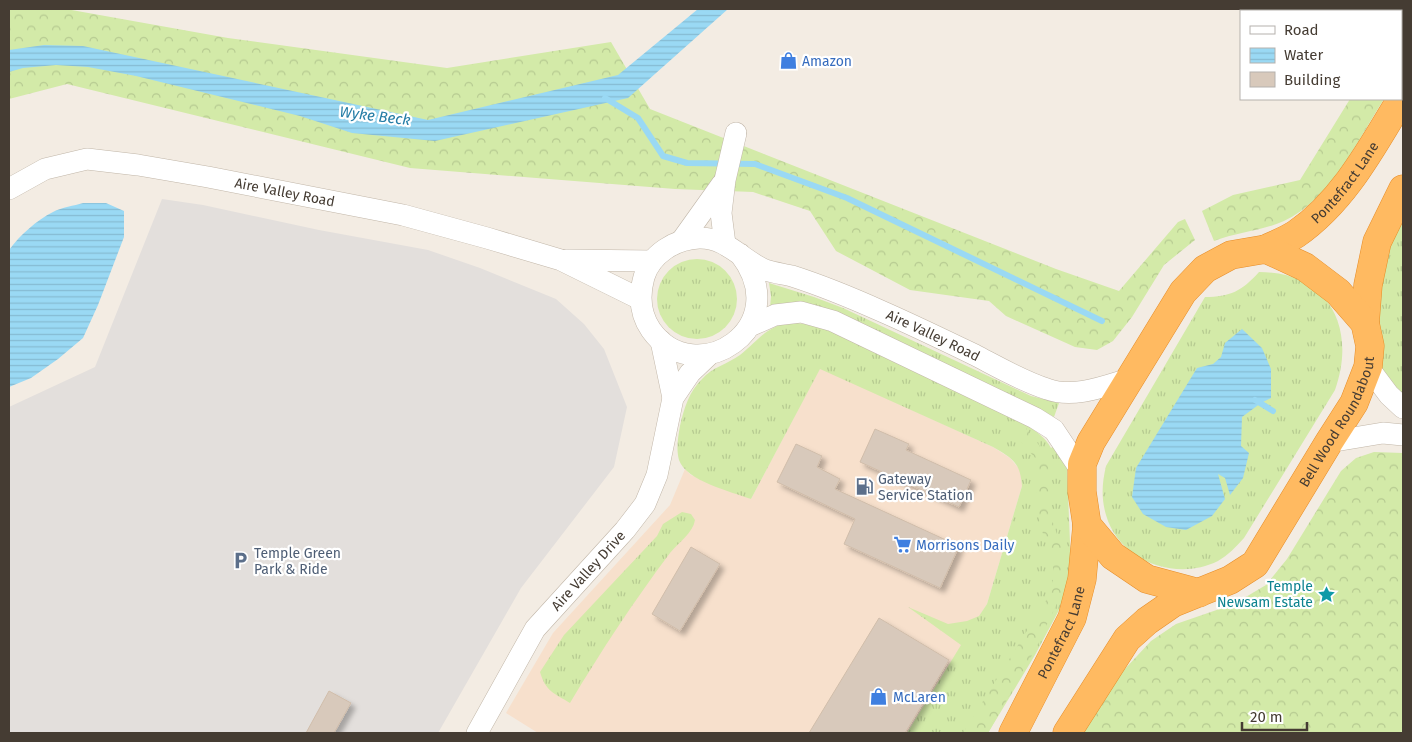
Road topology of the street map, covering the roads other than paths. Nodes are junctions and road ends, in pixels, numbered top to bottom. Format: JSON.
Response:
{"nodes":[{"id":1,"x":1401,"y":100,"type":"edge"},
{"id":2,"x":736,"y":134,"type":"dead end"},
{"id":3,"x":725,"y":180,"type":"junction"},
{"id":4,"x":9,"y":188,"type":"edge"},
{"id":5,"x":1403,"y":189,"type":"edge"},
{"id":6,"x":682,"y":240,"type":"junction"},
{"id":7,"x":732,"y":249,"type":"junction"},
{"id":8,"x":1266,"y":249,"type":"junction"},
{"id":9,"x":561,"y":260,"type":"junction"},
{"id":10,"x":652,"y":260,"type":"junction"},
{"id":11,"x":640,"y":300,"type":"junction"},
{"id":12,"x":1365,"y":323,"type":"junction"},
{"id":13,"x":750,"y":326,"type":"junction"},
{"id":14,"x":661,"y":342,"type":"junction"},
{"id":15,"x":710,"y":354,"type":"junction"},
{"id":16,"x":1368,"y":367,"type":"junction"},
{"id":17,"x":1132,"y":378,"type":"junction"},
{"id":18,"x":673,"y":398,"type":"junction"},
{"id":19,"x":1403,"y":408,"type":"edge"},
{"id":20,"x":1403,"y":435,"type":"edge"},
{"id":21,"x":1328,"y":442,"type":"junction"},
{"id":22,"x":1082,"y":472,"type":"junction"},
{"id":23,"x":1087,"y":525,"type":"junction"},
{"id":24,"x":1200,"y":593,"type":"junction"},
{"id":25,"x":476,"y":733,"type":"edge"},
{"id":26,"x":1013,"y":733,"type":"edge"},
{"id":27,"x":1067,"y":733,"type":"edge"}],
"edges":[{"from":1,"to":8,"type":"highway","name":"Pontefract Lane"},
{"from":2,"to":3,"type":"street"},
{"from":3,"to":6,"type":"street"},
{"from":3,"to":7,"type":"street"},
{"from":4,"to":9,"type":"street","name":"Aire Valley Road"},
{"from":5,"to":12,"type":"highway"},
{"from":6,"to":7,"type":"street","name":"Aire Valley Road"},
{"from":6,"to":10,"type":"street","name":"Aire Valley Road"},
{"from":7,"to":13,"type":"street","name":"Aire Valley Road"},
{"from":7,"to":17,"type":"street","name":"Aire Valley Road"},
{"from":8,"to":12,"type":"highway","name":"Bell Wood Roundabout"},
{"from":8,"to":17,"type":"highway"},
{"from":9,"to":10,"type":"street","name":"Aire Valley Road"},
{"from":9,"to":11,"type":"street","name":"Aire Valley Road"},
{"from":10,"to":11,"type":"street","name":"Aire Valley Road"},
{"from":11,"to":14,"type":"street","name":"Aire Valley Road"},
{"from":12,"to":16,"type":"highway","name":"Bell Wood Roundabout"},
{"from":13,"to":15,"type":"street","name":"Aire Valley Road"},
{"from":13,"to":22,"type":"street","name":"Aire Valley Road"},
{"from":14,"to":15,"type":"street","name":"Aire Valley Road"},
{"from":14,"to":18,"type":"street","name":"Aire Valley Drive"},
{"from":15,"to":18,"type":"street","name":"Aire Valley Drive"},
{"from":16,"to":19,"type":"street"},
{"from":16,"to":21,"type":"highway","name":"Bell Wood Roundabout"},
{"from":17,"to":22,"type":"highway"},
{"from":18,"to":25,"type":"street","name":"Aire Valley Drive"},
{"from":20,"to":21,"type":"street"},
{"from":21,"to":24,"type":"highway","name":"Bell Wood Roundabout"},
{"from":22,"to":23,"type":"highway"},
{"from":23,"to":24,"type":"highway"},
{"from":23,"to":26,"type":"highway","name":"Pontefract Lane"},
{"from":24,"to":27,"type":"highway"}]}
